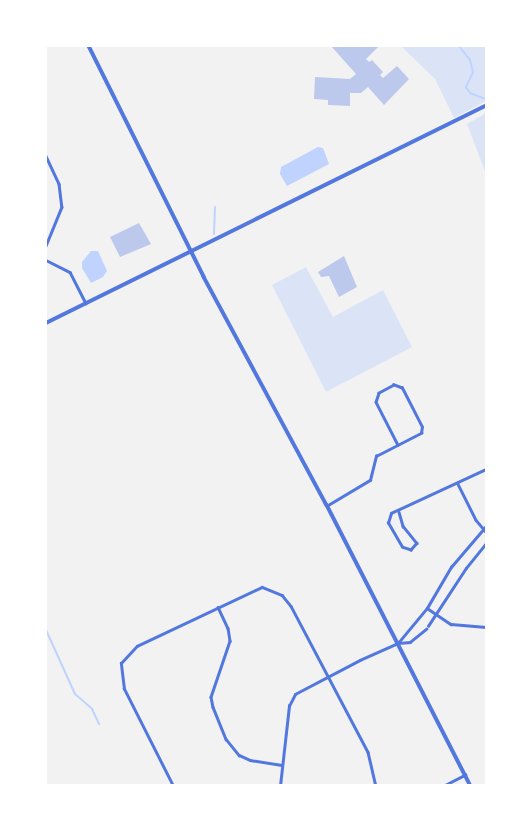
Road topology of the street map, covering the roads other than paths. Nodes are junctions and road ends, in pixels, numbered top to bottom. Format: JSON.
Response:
{"nodes":[{"id":1,"x":89,"y":46,"type":"edge"},
{"id":2,"x":486,"y":106,"type":"edge"},
{"id":3,"x":46,"y":156,"type":"edge"},
{"id":4,"x":46,"y":246,"type":"edge"},
{"id":5,"x":190,"y":250,"type":"junction"},
{"id":6,"x":46,"y":260,"type":"edge"},
{"id":7,"x":86,"y":303,"type":"junction"},
{"id":8,"x":46,"y":323,"type":"edge"},
{"id":9,"x":398,"y":445,"type":"junction"},
{"id":10,"x":486,"y":469,"type":"edge"},
{"id":11,"x":457,"y":483,"type":"junction"},
{"id":12,"x":327,"y":505,"type":"junction"},
{"id":13,"x":400,"y":512,"type":"junction"},
{"id":14,"x":485,"y":529,"type":"edge"},
{"id":15,"x":486,"y":543,"type":"edge"},
{"id":16,"x":217,"y":606,"type":"junction"},
{"id":17,"x":427,"y":608,"type":"junction"},
{"id":18,"x":436,"y":614,"type":"junction"},
{"id":19,"x":486,"y":627,"type":"edge"},
{"id":20,"x":411,"y":628,"type":"junction"},
{"id":21,"x":418,"y":636,"type":"junction"},
{"id":22,"x":398,"y":643,"type":"junction"},
{"id":23,"x":327,"y":676,"type":"junction"},
{"id":24,"x":282,"y":765,"type":"junction"},
{"id":25,"x":465,"y":775,"type":"junction"},
{"id":26,"x":173,"y":786,"type":"edge"},
{"id":27,"x":280,"y":786,"type":"edge"},
{"id":28,"x":376,"y":786,"type":"edge"},
{"id":29,"x":443,"y":786,"type":"edge"},
{"id":30,"x":471,"y":786,"type":"edge"}],
"edges":[{"from":1,"to":5,"type":"street"},
{"from":2,"to":5,"type":"street"},
{"from":3,"to":4,"type":"street"},
{"from":5,"to":7,"type":"street"},
{"from":5,"to":12,"type":"street"},
{"from":6,"to":7,"type":"street"},
{"from":7,"to":8,"type":"street"},
{"from":9,"to":9,"type":"street"},
{"from":9,"to":12,"type":"street"},
{"from":10,"to":11,"type":"street"},
{"from":11,"to":13,"type":"street"},
{"from":11,"to":14,"type":"street"},
{"from":12,"to":22,"type":"street"},
{"from":13,"to":13,"type":"street"},
{"from":14,"to":17,"type":"street"},
{"from":15,"to":18,"type":"street"},
{"from":16,"to":23,"type":"street"},
{"from":16,"to":24,"type":"street"},
{"from":16,"to":26,"type":"street"},
{"from":17,"to":18,"type":"street"},
{"from":17,"to":20,"type":"street"},
{"from":18,"to":19,"type":"street"},
{"from":18,"to":21,"type":"street"},
{"from":20,"to":21,"type":"street"},
{"from":20,"to":22,"type":"street"},
{"from":21,"to":22,"type":"street"},
{"from":22,"to":23,"type":"street"},
{"from":22,"to":25,"type":"street"},
{"from":23,"to":24,"type":"street"},
{"from":23,"to":28,"type":"street"},
{"from":24,"to":27,"type":"street"},
{"from":25,"to":29,"type":"street"},
{"from":25,"to":30,"type":"street"}]}
